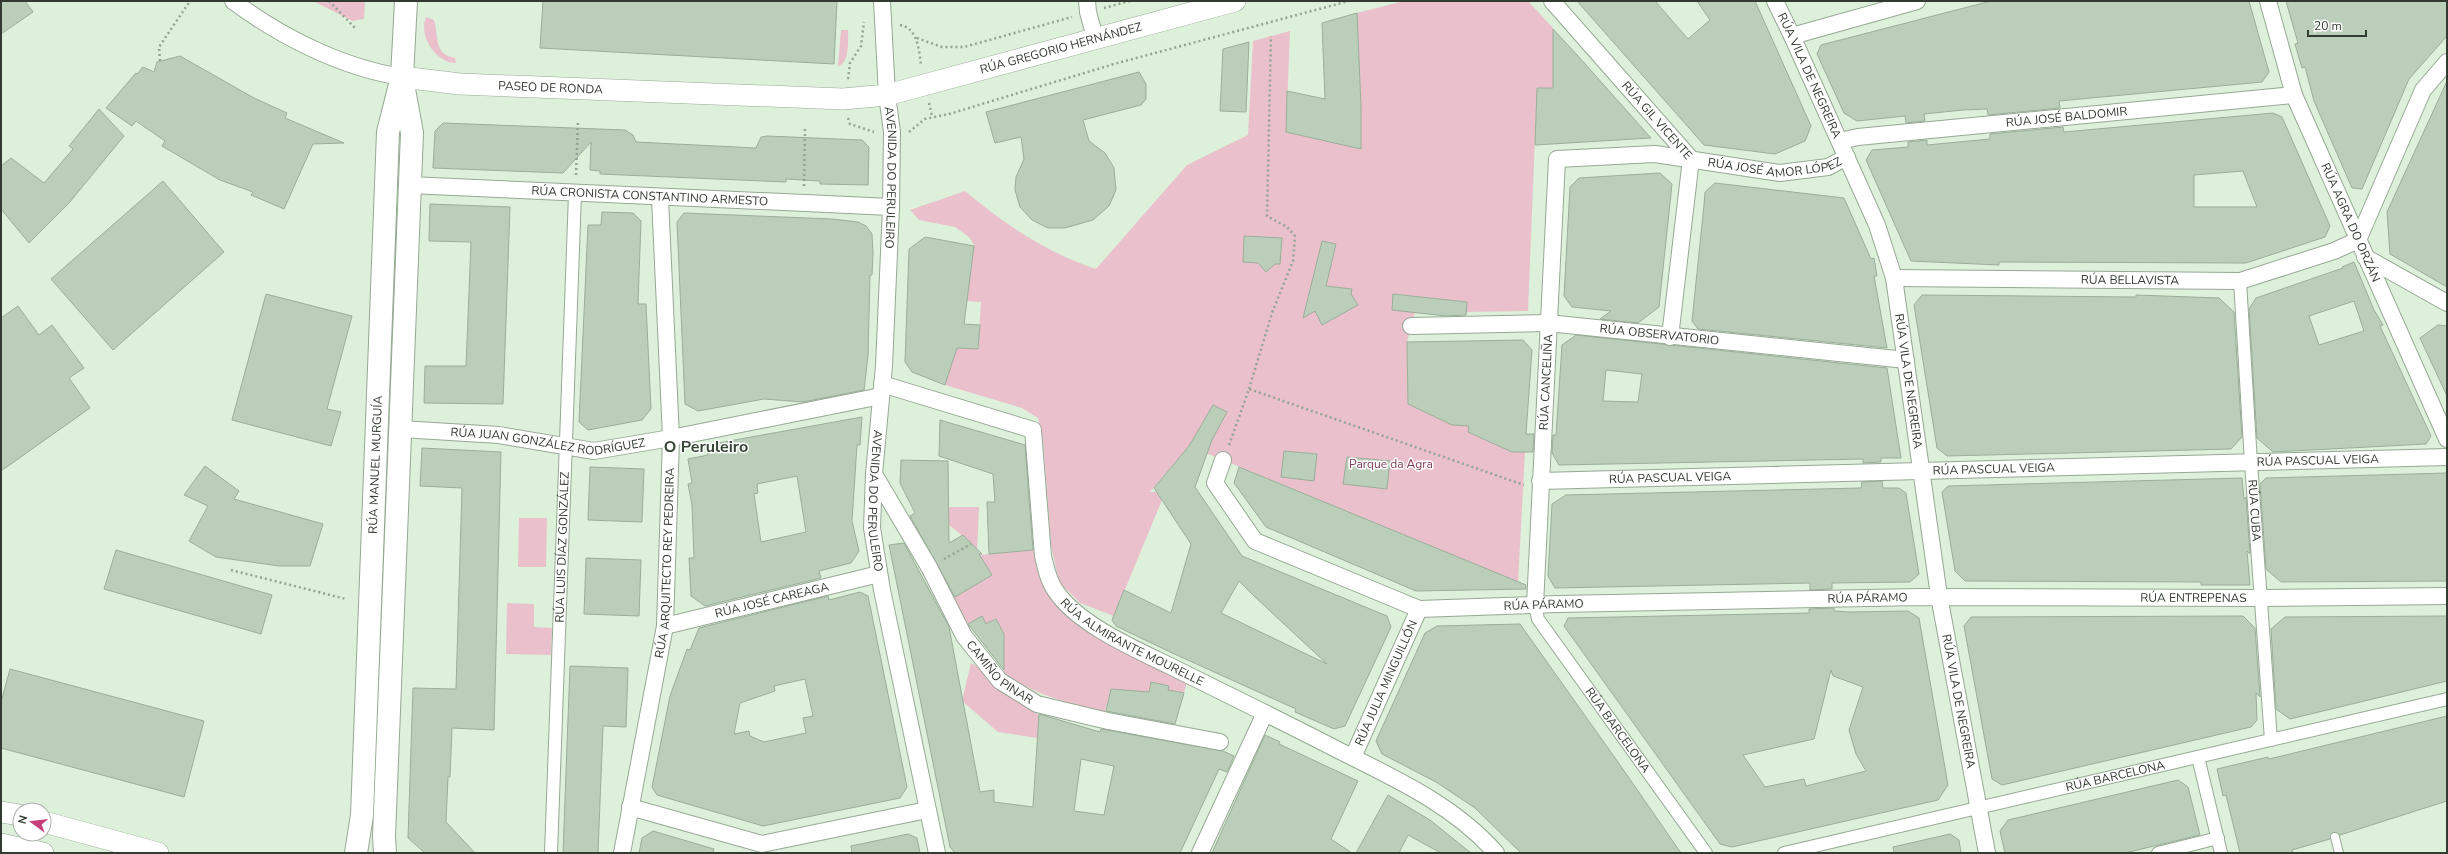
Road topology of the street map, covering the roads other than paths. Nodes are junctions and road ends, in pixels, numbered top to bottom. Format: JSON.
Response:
{"nodes":[{"id":1,"x":233,"y":1,"type":"edge"},
{"id":2,"x":406,"y":1,"type":"edge"},
{"id":3,"x":882,"y":1,"type":"edge"},
{"id":4,"x":1235,"y":1,"type":"edge"},
{"id":5,"x":1552,"y":1,"type":"edge"},
{"id":6,"x":1775,"y":1,"type":"edge"},
{"id":7,"x":1917,"y":1,"type":"edge"},
{"id":8,"x":2268,"y":1,"type":"edge"},
{"id":9,"x":1092,"y":6,"type":"edge"},
{"id":10,"x":1792,"y":36,"type":"junction"},
{"id":11,"x":1095,"y":38,"type":"junction"},
{"id":12,"x":2447,"y":62,"type":"edge"},
{"id":13,"x":402,"y":77,"type":"junction"},
{"id":14,"x":2440,"y":81,"type":"edge"},
{"id":15,"x":886,"y":95,"type":"junction"},
{"id":16,"x":2294,"y":95,"type":"junction"},
{"id":17,"x":1840,"y":141,"type":"junction"},
{"id":18,"x":1847,"y":157,"type":"junction"},
{"id":19,"x":1557,"y":159,"type":"joint"},
{"id":20,"x":1691,"y":159,"type":"junction"},
{"id":21,"x":409,"y":185,"type":"junction"},
{"id":22,"x":576,"y":186,"type":"junction"},
{"id":23,"x":660,"y":198,"type":"junction"},
{"id":24,"x":890,"y":206,"type":"junction"},
{"id":25,"x":2358,"y":240,"type":"junction"},
{"id":26,"x":2365,"y":257,"type":"junction"},
{"id":27,"x":1894,"y":278,"type":"junction"},
{"id":28,"x":2240,"y":282,"type":"junction"},
{"id":29,"x":2447,"y":303,"type":"edge"},
{"id":30,"x":1548,"y":323,"type":"junction"},
{"id":31,"x":1411,"y":326,"type":"dead end"},
{"id":32,"x":1670,"y":337,"type":"junction"},
{"id":33,"x":1906,"y":360,"type":"junction"},
{"id":34,"x":882,"y":390,"type":"junction"},
{"id":35,"x":401,"y":429,"type":"junction"},
{"id":36,"x":671,"y":438,"type":"junction"},
{"id":37,"x":2447,"y":440,"type":"edge"},
{"id":38,"x":566,"y":446,"type":"junction"},
{"id":39,"x":2447,"y":457,"type":"edge"},
{"id":40,"x":1223,"y":460,"type":"road end"},
{"id":41,"x":2250,"y":462,"type":"junction"},
{"id":42,"x":1922,"y":471,"type":"junction"},
{"id":43,"x":874,"y":474,"type":"junction"},
{"id":44,"x":1540,"y":482,"type":"junction"},
{"id":45,"x":879,"y":574,"type":"junction"},
{"id":46,"x":1939,"y":596,"type":"junction"},
{"id":47,"x":2447,"y":596,"type":"edge"},
{"id":48,"x":2262,"y":598,"type":"junction"},
{"id":49,"x":1535,"y":605,"type":"junction"},
{"id":50,"x":1419,"y":609,"type":"junction"},
{"id":51,"x":665,"y":626,"type":"junction"},
{"id":52,"x":2447,"y":699,"type":"edge"},
{"id":53,"x":1265,"y":713,"type":"junction"},
{"id":54,"x":2271,"y":740,"type":"junction"},
{"id":55,"x":1220,"y":742,"type":"dead end"},
{"id":56,"x":1353,"y":757,"type":"junction"},
{"id":57,"x":2198,"y":757,"type":"junction"},
{"id":58,"x":630,"y":807,"type":"junction"},
{"id":59,"x":1979,"y":809,"type":"junction"},
{"id":60,"x":927,"y":810,"type":"junction"},
{"id":61,"x":1,"y":812,"type":"edge"},
{"id":62,"x":12,"y":814,"type":"edge"},
{"id":63,"x":52,"y":824,"type":"edge"},
{"id":64,"x":2336,"y":837,"type":"dead end"},
{"id":65,"x":2218,"y":838,"type":"junction"},
{"id":66,"x":1,"y":844,"type":"edge"},
{"id":67,"x":1492,"y":851,"type":"edge"},
{"id":68,"x":43,"y":853,"type":"edge"},
{"id":69,"x":158,"y":853,"type":"edge"},
{"id":70,"x":356,"y":853,"type":"edge"},
{"id":71,"x":385,"y":853,"type":"edge"},
{"id":72,"x":551,"y":853,"type":"edge"},
{"id":73,"x":622,"y":853,"type":"edge"},
{"id":74,"x":937,"y":853,"type":"edge"},
{"id":75,"x":1200,"y":853,"type":"edge"},
{"id":76,"x":1706,"y":853,"type":"edge"},
{"id":77,"x":1784,"y":853,"type":"edge"},
{"id":78,"x":1987,"y":853,"type":"edge"},
{"id":79,"x":2158,"y":853,"type":"edge"},
{"id":80,"x":2221,"y":853,"type":"edge"},
{"id":81,"x":2339,"y":853,"type":"edge"}],
"edges":[{"from":1,"to":13,"type":"street","name":"PASEO DE RONDA"},
{"from":2,"to":13,"type":"main road","name":"RÚA MANUEL MURGUÍA"},
{"from":3,"to":15,"type":"street","name":"AVENIDA DO PERULEIRO"},
{"from":4,"to":11,"type":"street","name":"RÚA GREGORIO HERNÁNDEZ"},
{"from":5,"to":20,"type":"street","name":"RÚA GIL VICENTE"},
{"from":6,"to":10,"type":"street","name":"RÚA VILA DE NEGREIRA"},
{"from":7,"to":10,"type":"street"},
{"from":8,"to":16,"type":"street","name":"RÚA AGRA DO ORZÁN"},
{"from":9,"to":11,"type":"street"},
{"from":10,"to":17,"type":"street","name":"RÚA VILA DE NEGREIRA"},
{"from":11,"to":15,"type":"street","name":"RÚA GREGORIO HERNÁNDEZ"},
{"from":12,"to":14,"type":"street"},
{"from":13,"to":15,"type":"street","name":"PASEO DE RONDA"},
{"from":13,"to":21,"type":"main road","name":"RÚA MANUEL MURGUÍA"},
{"from":13,"to":70,"type":"main road","name":"RÚA MANUEL MURGUÍA"},
{"from":14,"to":25,"type":"street"},
{"from":15,"to":24,"type":"street","name":"AVENIDA DO PERULEIRO"},
{"from":16,"to":17,"type":"street","name":"RÚA JOSÉ BALDOMIR"},
{"from":16,"to":25,"type":"street","name":"RÚA AGRA DO ORZÁN"},
{"from":17,"to":18,"type":"street","name":"RÚA VILA DE NEGREIRA"},
{"from":18,"to":20,"type":"street","name":"RÚA JOSÉ AMOR LÓPEZ"},
{"from":18,"to":27,"type":"street","name":"RÚA VILA DE NEGREIRA"},
{"from":19,"to":20,"type":"street","name":"RÚA JOSÉ AMOR LÓPEZ"},
{"from":19,"to":30,"type":"street","name":"RÚA CANCELIÑA"},
{"from":20,"to":32,"type":"street","name":"RÚA GIL VICENTE"},
{"from":21,"to":22,"type":"street","name":"RÚA CRONISTA CONSTANTINO ARMESTO"},
{"from":21,"to":35,"type":"main road","name":"RÚA MANUEL MURGUÍA"},
{"from":22,"to":23,"type":"street","name":"RÚA CRONISTA CONSTANTINO ARMESTO"},
{"from":22,"to":38,"type":"street","name":"RÚA LUIS DÍAZ GONZÁLEZ"},
{"from":23,"to":24,"type":"street","name":"RÚA CRONISTA CONSTANTINO ARMESTO"},
{"from":23,"to":36,"type":"street","name":"RÚA ARQUITECTO REY PEDREIRA"},
{"from":24,"to":34,"type":"street","name":"AVENIDA DO PERULEIRO"},
{"from":25,"to":26,"type":"street","name":"RÚA AGRA DO ORZÁN"},
{"from":25,"to":28,"type":"street","name":"RÚA BELLAVISTA"},
{"from":26,"to":29,"type":"street"},
{"from":26,"to":37,"type":"street","name":"RÚA AGRA DO ORZÁN"},
{"from":27,"to":28,"type":"street","name":"RÚA BELLAVISTA"},
{"from":27,"to":33,"type":"street","name":"RÚA VILA DE NEGREIRA"},
{"from":28,"to":41,"type":"street","name":"RÚA CUBA"},
{"from":30,"to":31,"type":"street","name":"RÚA OBSERVATORIO"},
{"from":30,"to":32,"type":"street","name":"RÚA OBSERVATORIO"},
{"from":30,"to":44,"type":"street","name":"RÚA CANCELIÑA"},
{"from":32,"to":33,"type":"street","name":"RÚA OBSERVATORIO"},
{"from":33,"to":42,"type":"street","name":"RÚA VILA DE NEGREIRA"},
{"from":34,"to":36,"type":"street","name":"RÚA JUAN GONZÁLEZ RODRÍGUEZ"},
{"from":34,"to":43,"type":"street","name":"AVENIDA DO PERULEIRO"},
{"from":34,"to":53,"type":"street","name":"RÚA ALMIRANTE MOURELLE"},
{"from":35,"to":38,"type":"street","name":"RÚA JUAN GONZÁLEZ RODRÍGUEZ"},
{"from":35,"to":71,"type":"main road","name":"RÚA MANUEL MURGUÍA"},
{"from":36,"to":38,"type":"street","name":"RÚA JUAN GONZÁLEZ RODRÍGUEZ"},
{"from":36,"to":51,"type":"street","name":"RÚA ARQUITECTO REY PEDREIRA"},
{"from":38,"to":72,"type":"street","name":"RÚA LUIS DÍAZ GONZÁLEZ"},
{"from":39,"to":41,"type":"street","name":"RÚA PASCUAL VEIGA"},
{"from":40,"to":50,"type":"street","name":"RÚA PÁRAMO"},
{"from":41,"to":42,"type":"street","name":"RÚA PASCUAL VEIGA"},
{"from":41,"to":48,"type":"street","name":"RÚA CUBA"},
{"from":42,"to":44,"type":"street","name":"RÚA PASCUAL VEIGA"},
{"from":42,"to":46,"type":"street","name":"RÚA VILA DE NEGREIRA"},
{"from":43,"to":45,"type":"street","name":"AVENIDA DO PERULEIRO"},
{"from":43,"to":55,"type":"street","name":"CAMIÑO PINAR"},
{"from":44,"to":49,"type":"street","name":"RÚA CANCELIÑA"},
{"from":45,"to":51,"type":"street","name":"RÚA JOSÉ CAREAGA"},
{"from":45,"to":60,"type":"street","name":"AVENIDA DO PERULEIRO"},
{"from":46,"to":48,"type":"street","name":"RÚA ENTREPENAS"},
{"from":46,"to":49,"type":"street","name":"RÚA PÁRAMO"},
{"from":46,"to":59,"type":"street","name":"RÚA VILA DE NEGREIRA"},
{"from":47,"to":48,"type":"street","name":"RÚA ENTREPENAS"},
{"from":48,"to":54,"type":"street","name":"RÚA CUBA"},
{"from":49,"to":50,"type":"street","name":"RÚA PÁRAMO"},
{"from":49,"to":76,"type":"street","name":"RÚA BARCELONA"},
{"from":50,"to":56,"type":"street","name":"RÚA JULIA MINGUILLÓN"},
{"from":51,"to":58,"type":"street","name":"RÚA ARQUITECTO REY PEDREIRA"},
{"from":52,"to":54,"type":"street","name":"RÚA BARCELONA"},
{"from":53,"to":56,"type":"street","name":"RÚA ALMIRANTE MOURELLE"},
{"from":53,"to":75,"type":"street"},
{"from":54,"to":57,"type":"street","name":"RÚA BARCELONA"},
{"from":56,"to":67,"type":"street","name":"RÚA ALMIRANTE MOURELLE"},
{"from":57,"to":59,"type":"street","name":"RÚA BARCELONA"},
{"from":57,"to":65,"type":"street"},
{"from":58,"to":60,"type":"street"},
{"from":58,"to":73,"type":"street","name":"RÚA ARQUITECTO REY PEDREIRA"},
{"from":59,"to":77,"type":"street","name":"RÚA BARCELONA"},
{"from":59,"to":78,"type":"street","name":"RÚA VILA DE NEGREIRA"},
{"from":60,"to":74,"type":"street","name":"AVENIDA DO PERULEIRO"},
{"from":61,"to":62,"type":"street"},
{"from":63,"to":69,"type":"street"},
{"from":64,"to":81,"type":"lane"},
{"from":65,"to":79,"type":"street"},
{"from":65,"to":80,"type":"street"},
{"from":66,"to":68,"type":"street"}]}
